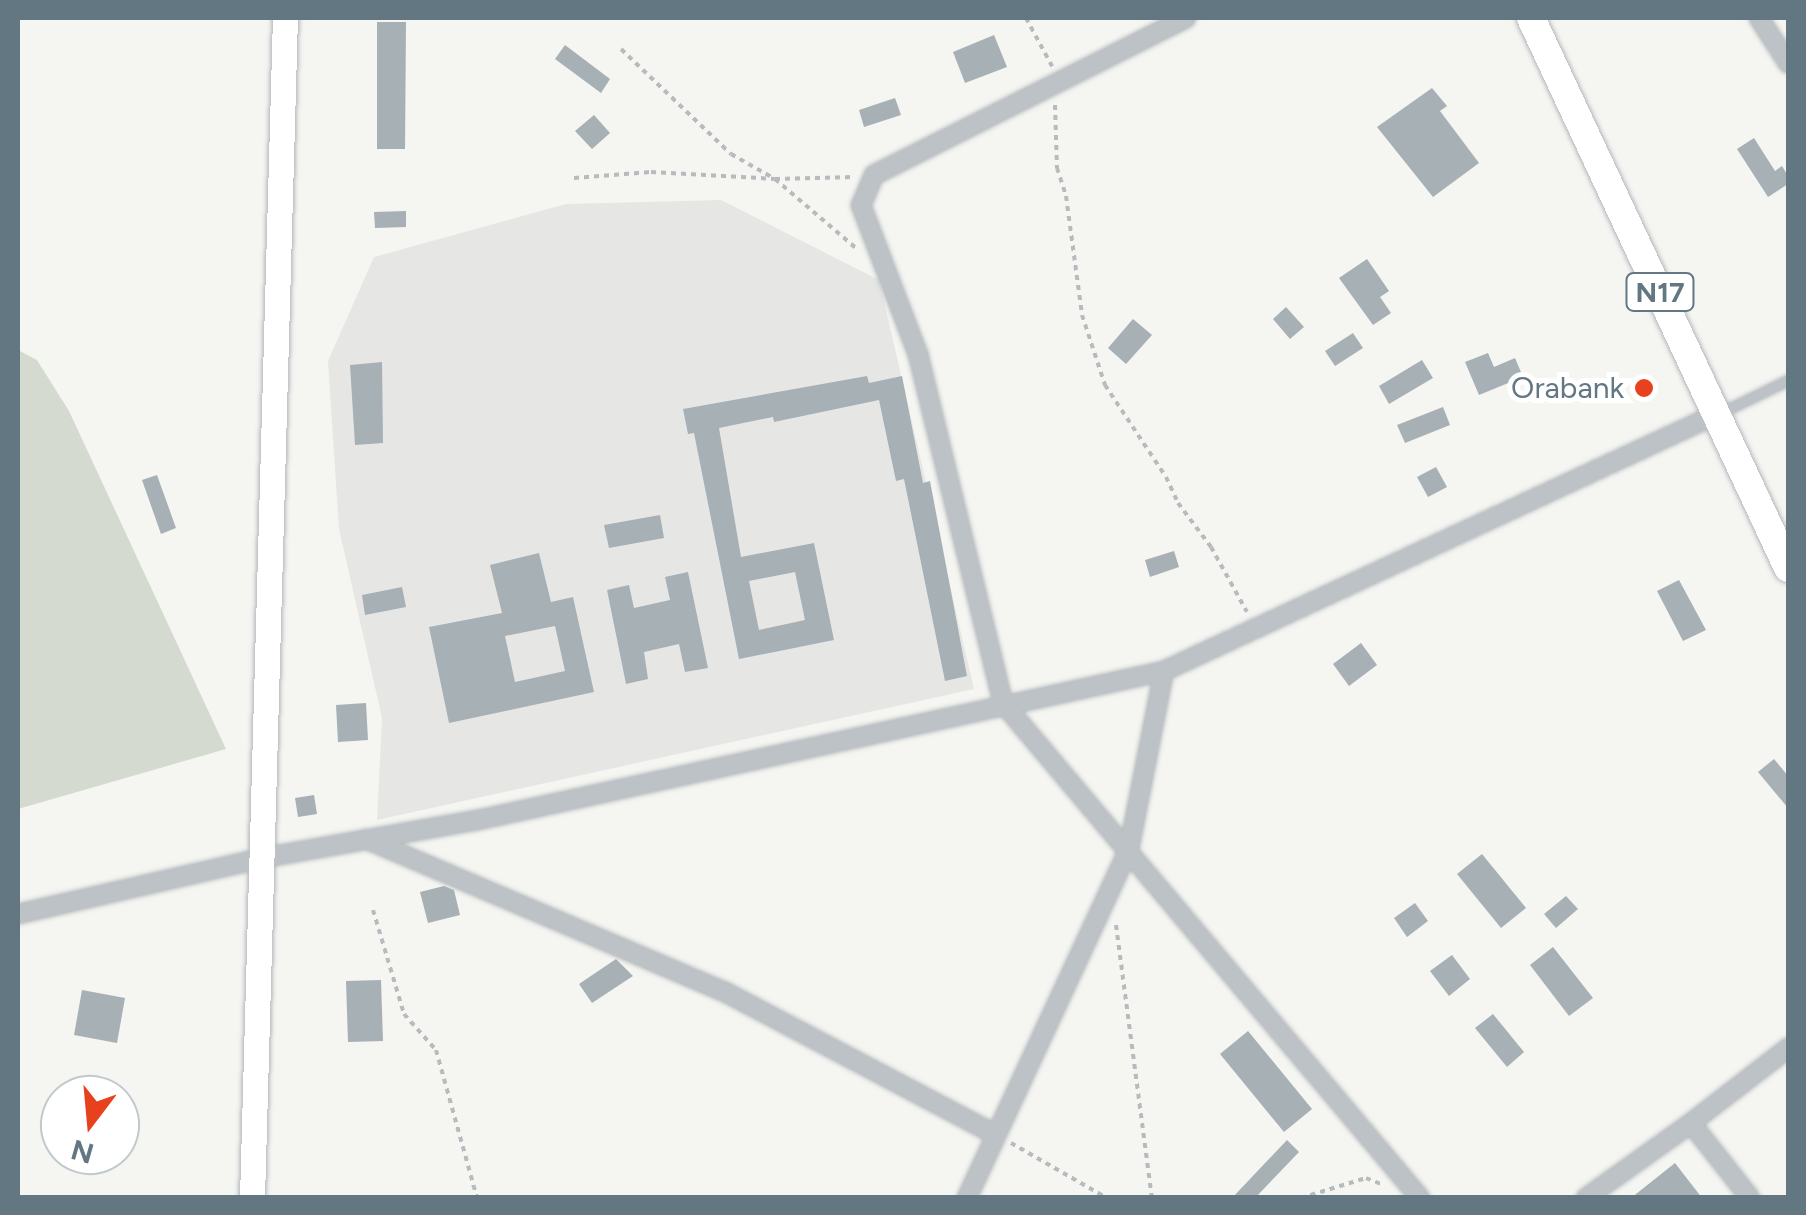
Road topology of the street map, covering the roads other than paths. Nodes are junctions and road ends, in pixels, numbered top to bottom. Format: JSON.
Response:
{"nodes":[{"id":1,"x":285,"y":18,"type":"edge"},
{"id":2,"x":1186,"y":18,"type":"edge"},
{"id":3,"x":1532,"y":18,"type":"edge"},
{"id":4,"x":1759,"y":18,"type":"edge"},
{"id":5,"x":1788,"y":64,"type":"edge"},
{"id":6,"x":1788,"y":380,"type":"edge"},
{"id":7,"x":1717,"y":414,"type":"junction"},
{"id":8,"x":1788,"y":568,"type":"edge"},
{"id":9,"x":1164,"y":671,"type":"junction"},
{"id":10,"x":1003,"y":703,"type":"junction"},
{"id":11,"x":366,"y":839,"type":"junction"},
{"id":12,"x":1129,"y":849,"type":"junction"},
{"id":13,"x":262,"y":858,"type":"junction"},
{"id":14,"x":18,"y":914,"type":"edge"},
{"id":15,"x":1788,"y":1048,"type":"edge"},
{"id":16,"x":1691,"y":1124,"type":"junction"},
{"id":17,"x":994,"y":1134,"type":"junction"},
{"id":18,"x":252,"y":1198,"type":"edge"},
{"id":19,"x":967,"y":1198,"type":"edge"},
{"id":20,"x":1420,"y":1198,"type":"edge"},
{"id":21,"x":1586,"y":1198,"type":"edge"},
{"id":22,"x":1750,"y":1198,"type":"edge"}],
"edges":[{"from":1,"to":13,"type":"street"},
{"from":2,"to":10,"type":"street"},
{"from":3,"to":7,"type":"main road","number":"N17"},
{"from":4,"to":5,"type":"street"},
{"from":6,"to":7,"type":"lane"},
{"from":7,"to":8,"type":"main road","number":"N17"},
{"from":7,"to":9,"type":"street"},
{"from":9,"to":10,"type":"street"},
{"from":9,"to":12,"type":"street"},
{"from":10,"to":11,"type":"street"},
{"from":10,"to":12,"type":"street"},
{"from":11,"to":13,"type":"street"},
{"from":11,"to":17,"type":"street"},
{"from":12,"to":17,"type":"street"},
{"from":12,"to":20,"type":"street"},
{"from":13,"to":14,"type":"street"},
{"from":13,"to":18,"type":"street"},
{"from":15,"to":16,"type":"street"},
{"from":16,"to":21,"type":"street"},
{"from":16,"to":22,"type":"street"},
{"from":17,"to":19,"type":"street"}]}
